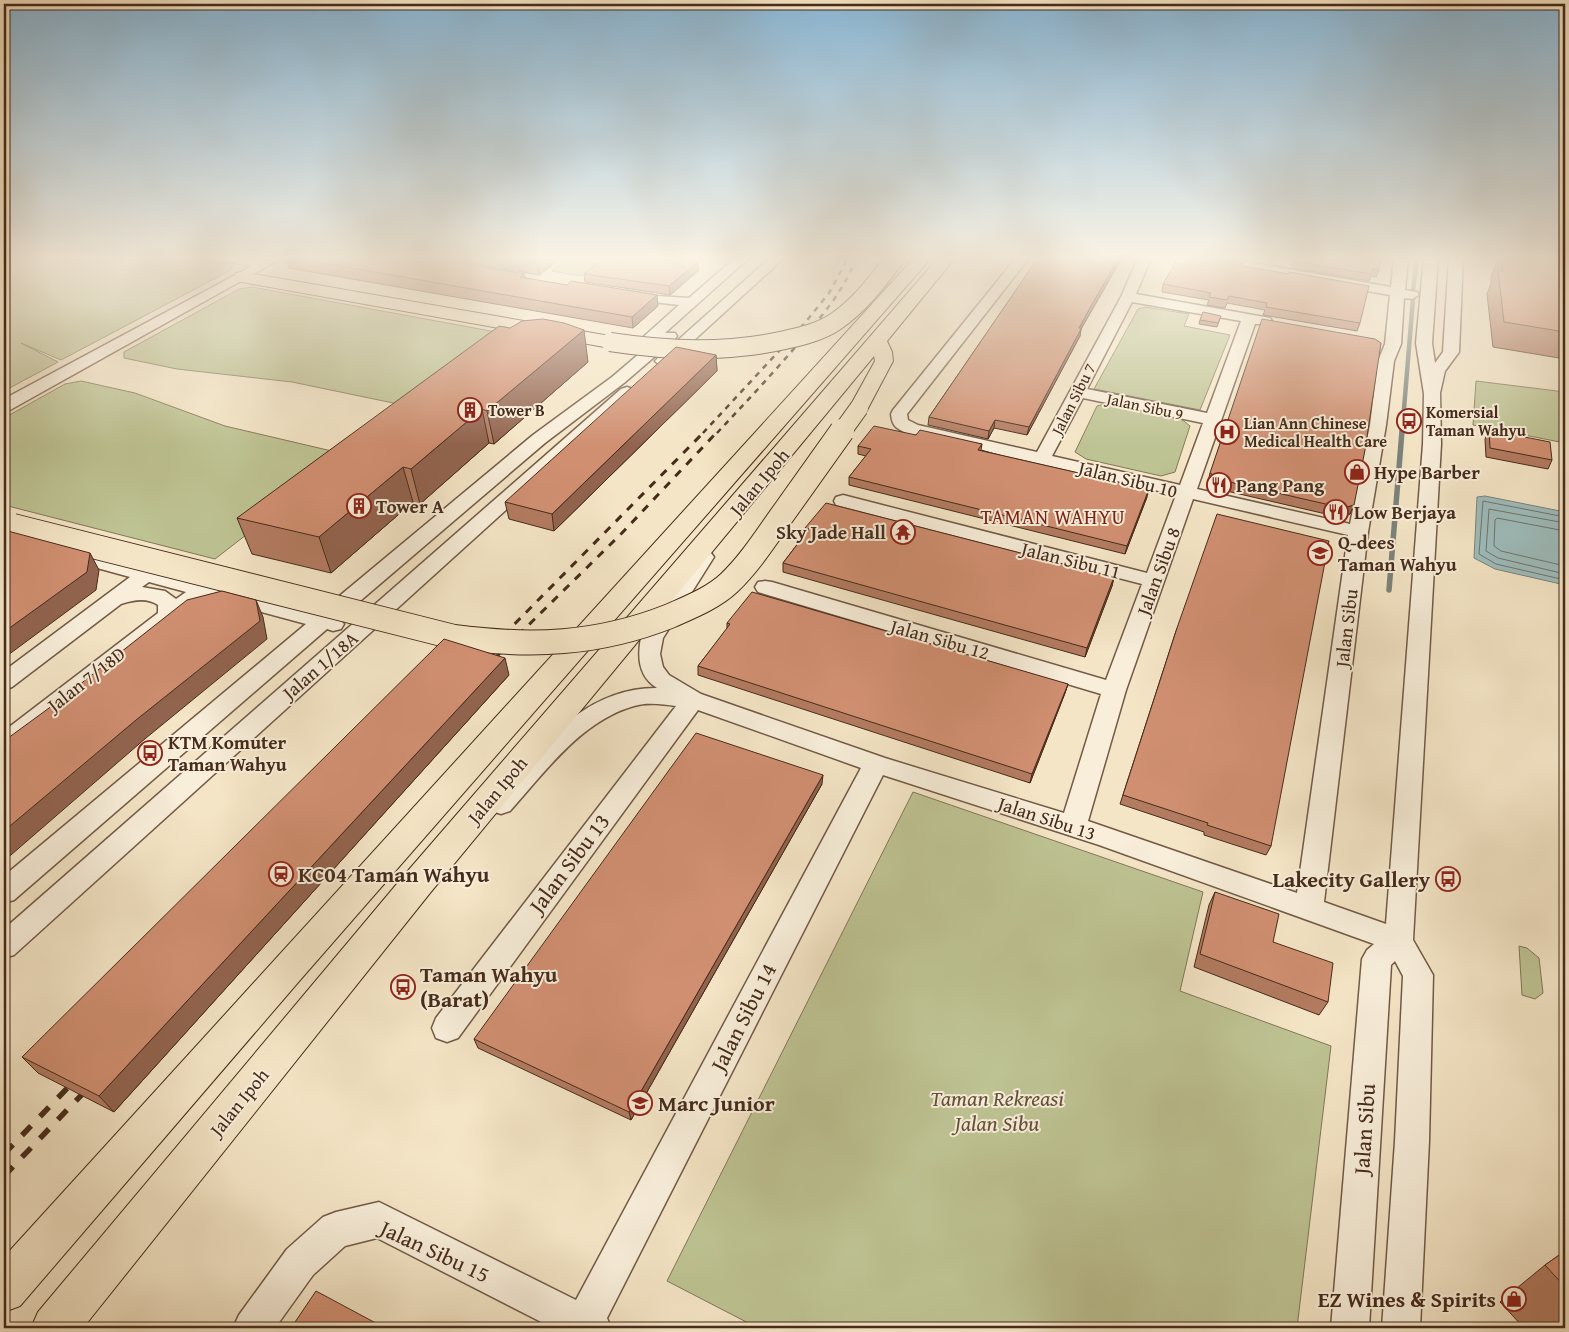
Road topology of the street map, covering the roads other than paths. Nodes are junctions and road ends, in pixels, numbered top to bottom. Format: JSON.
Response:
{"nodes":[{"id":1,"x":145,"y":320,"type":"edge"},
{"id":2,"x":488,"y":320,"type":"edge"},
{"id":3,"x":672,"y":320,"type":"edge"},
{"id":4,"x":696,"y":320,"type":"edge"},
{"id":5,"x":704,"y":320,"type":"edge"},
{"id":6,"x":837,"y":320,"type":"edge"},
{"id":7,"x":867,"y":320,"type":"edge"},
{"id":8,"x":893,"y":320,"type":"edge"},
{"id":9,"x":974,"y":320,"type":"edge"},
{"id":10,"x":1116,"y":320,"type":"edge"},
{"id":11,"x":1249,"y":320,"type":"edge"},
{"id":12,"x":1263,"y":320,"type":"edge"},
{"id":13,"x":1390,"y":320,"type":"edge"},
{"id":14,"x":1425,"y":320,"type":"edge"},
{"id":15,"x":1453,"y":320,"type":"edge"},
{"id":16,"x":1279,"y":323,"type":"edge"},
{"id":17,"x":877,"y":339,"type":"junction"},
{"id":18,"x":636,"y":378,"type":"junction"},
{"id":19,"x":1077,"y":392,"type":"junction"},
{"id":20,"x":1432,"y":394,"type":"junction"},
{"id":21,"x":4,"y":406,"type":"edge"},
{"id":22,"x":1214,"y":420,"type":"junction"},
{"id":23,"x":539,"y":439,"type":"junction"},
{"id":24,"x":1042,"y":459,"type":"junction"},
{"id":25,"x":1187,"y":494,"type":"junction"},
{"id":26,"x":843,"y":501,"type":"dead end"},
{"id":27,"x":737,"y":509,"type":"junction"},
{"id":28,"x":7,"y":529,"type":"edge"},
{"id":29,"x":1358,"y":532,"type":"junction"},
{"id":30,"x":145,"y":575,"type":"junction"},
{"id":31,"x":1154,"y":581,"type":"junction"},
{"id":32,"x":765,"y":587,"type":"dead end"},
{"id":33,"x":202,"y":590,"type":"junction"},
{"id":34,"x":114,"y":599,"type":"junction"},
{"id":35,"x":169,"y":614,"type":"junction"},
{"id":36,"x":322,"y":621,"type":"junction"},
{"id":37,"x":360,"y":630,"type":"junction"},
{"id":38,"x":4,"y":682,"type":"edge"},
{"id":39,"x":1114,"y":690,"type":"junction"},
{"id":40,"x":693,"y":700,"type":"junction"},
{"id":41,"x":4,"y":744,"type":"edge"},
{"id":42,"x":876,"y":764,"type":"junction"},
{"id":43,"x":1073,"y":826,"type":"junction"},
{"id":44,"x":418,"y":883,"type":"junction"},
{"id":45,"x":4,"y":892,"type":"edge"},
{"id":46,"x":1309,"y":909,"type":"junction"},
{"id":47,"x":1399,"y":941,"type":"junction"},
{"id":48,"x":4,"y":946,"type":"edge"},
{"id":49,"x":448,"y":1028,"type":"dead end"},
{"id":50,"x":4,"y":1290,"type":"edge"},
{"id":51,"x":588,"y":1326,"type":"edge"},
{"id":52,"x":54,"y":1328,"type":"edge"},
{"id":53,"x":252,"y":1328,"type":"edge"},
{"id":54,"x":1350,"y":1328,"type":"edge"},
{"id":55,"x":1401,"y":1328,"type":"edge"}],
"edges":[{"from":1,"to":21,"type":"street"},
{"from":2,"to":6,"type":"highway","bridge":true},
{"from":3,"to":23,"type":"street"},
{"from":4,"to":18,"type":"street"},
{"from":5,"to":18,"type":"street"},
{"from":7,"to":50,"type":"highway","name":"Jalan Ipoh"},
{"from":8,"to":17,"type":"highway","name":"Jalan Ipoh"},
{"from":9,"to":24,"type":"street","name":"Jalan Sibu 10"},
{"from":10,"to":19,"type":"street","name":"Jalan Sibu 7"},
{"from":11,"to":22,"type":"street","name":"Jalan Sibu 8"},
{"from":12,"to":16,"type":"street"},
{"from":13,"to":29,"type":"street","name":"Jalan Sibu"},
{"from":14,"to":20,"type":"street"},
{"from":15,"to":20,"type":"street"},
{"from":17,"to":27,"type":"highway","name":"Jalan Ipoh"},
{"from":17,"to":28,"type":"highway","bridge":true},
{"from":18,"to":23,"type":"street","name":"Jalan 1/18A"},
{"from":18,"to":37,"type":"street","name":"Jalan 1/18A"},
{"from":19,"to":22,"type":"street","name":"Jalan Sibu 9"},
{"from":19,"to":24,"type":"street","name":"Jalan Sibu 7"},
{"from":20,"to":47,"type":"street"},
{"from":22,"to":25,"type":"street","name":"Jalan Sibu 8"},
{"from":23,"to":36,"type":"street","name":"Jalan 1/18A"},
{"from":24,"to":25,"type":"street","name":"Jalan Sibu 10"},
{"from":25,"to":29,"type":"street","name":"Jalan Sibu 10"},
{"from":25,"to":31,"type":"street","name":"Jalan Sibu 8"},
{"from":26,"to":31,"type":"street","name":"Jalan Sibu 11"},
{"from":27,"to":40,"type":"street","name":"Jalan Sibu 13"},
{"from":27,"to":44,"type":"highway","name":"Jalan Ipoh"},
{"from":28,"to":30,"type":"street"},
{"from":29,"to":46,"type":"street","name":"Jalan Sibu"},
{"from":30,"to":33,"type":"street"},
{"from":30,"to":34,"type":"street"},
{"from":31,"to":39,"type":"street","name":"Jalan Sibu 8"},
{"from":32,"to":39,"type":"street","name":"Jalan Sibu 12"},
{"from":33,"to":35,"type":"street","name":"Jalan 7/18D"},
{"from":33,"to":36,"type":"street"},
{"from":34,"to":35,"type":"street"},
{"from":34,"to":38,"type":"street"},
{"from":35,"to":41,"type":"street","name":"Jalan 7/18D"},
{"from":36,"to":37,"type":"street"},
{"from":36,"to":45,"type":"street","name":"Jalan 1/18A"},
{"from":37,"to":48,"type":"street","name":"Jalan 1/18A"},
{"from":39,"to":43,"type":"street","name":"Jalan Sibu 8"},
{"from":40,"to":42,"type":"street","name":"Jalan Sibu 13"},
{"from":40,"to":44,"type":"street","name":"Jalan Sibu 13"},
{"from":40,"to":49,"type":"street","name":"Jalan Sibu 13"},
{"from":42,"to":43,"type":"street","name":"Jalan Sibu 13"},
{"from":42,"to":51,"type":"street","name":"Jalan Sibu 14"},
{"from":43,"to":46,"type":"street","name":"Jalan Sibu 13"},
{"from":44,"to":52,"type":"highway","name":"Jalan Ipoh"},
{"from":46,"to":47,"type":"street","name":"Jalan Sibu 13"},
{"from":47,"to":54,"type":"street","name":"Jalan Sibu"},
{"from":47,"to":55,"type":"street"},
{"from":51,"to":53,"type":"street","name":"Jalan Sibu 15"}]}
